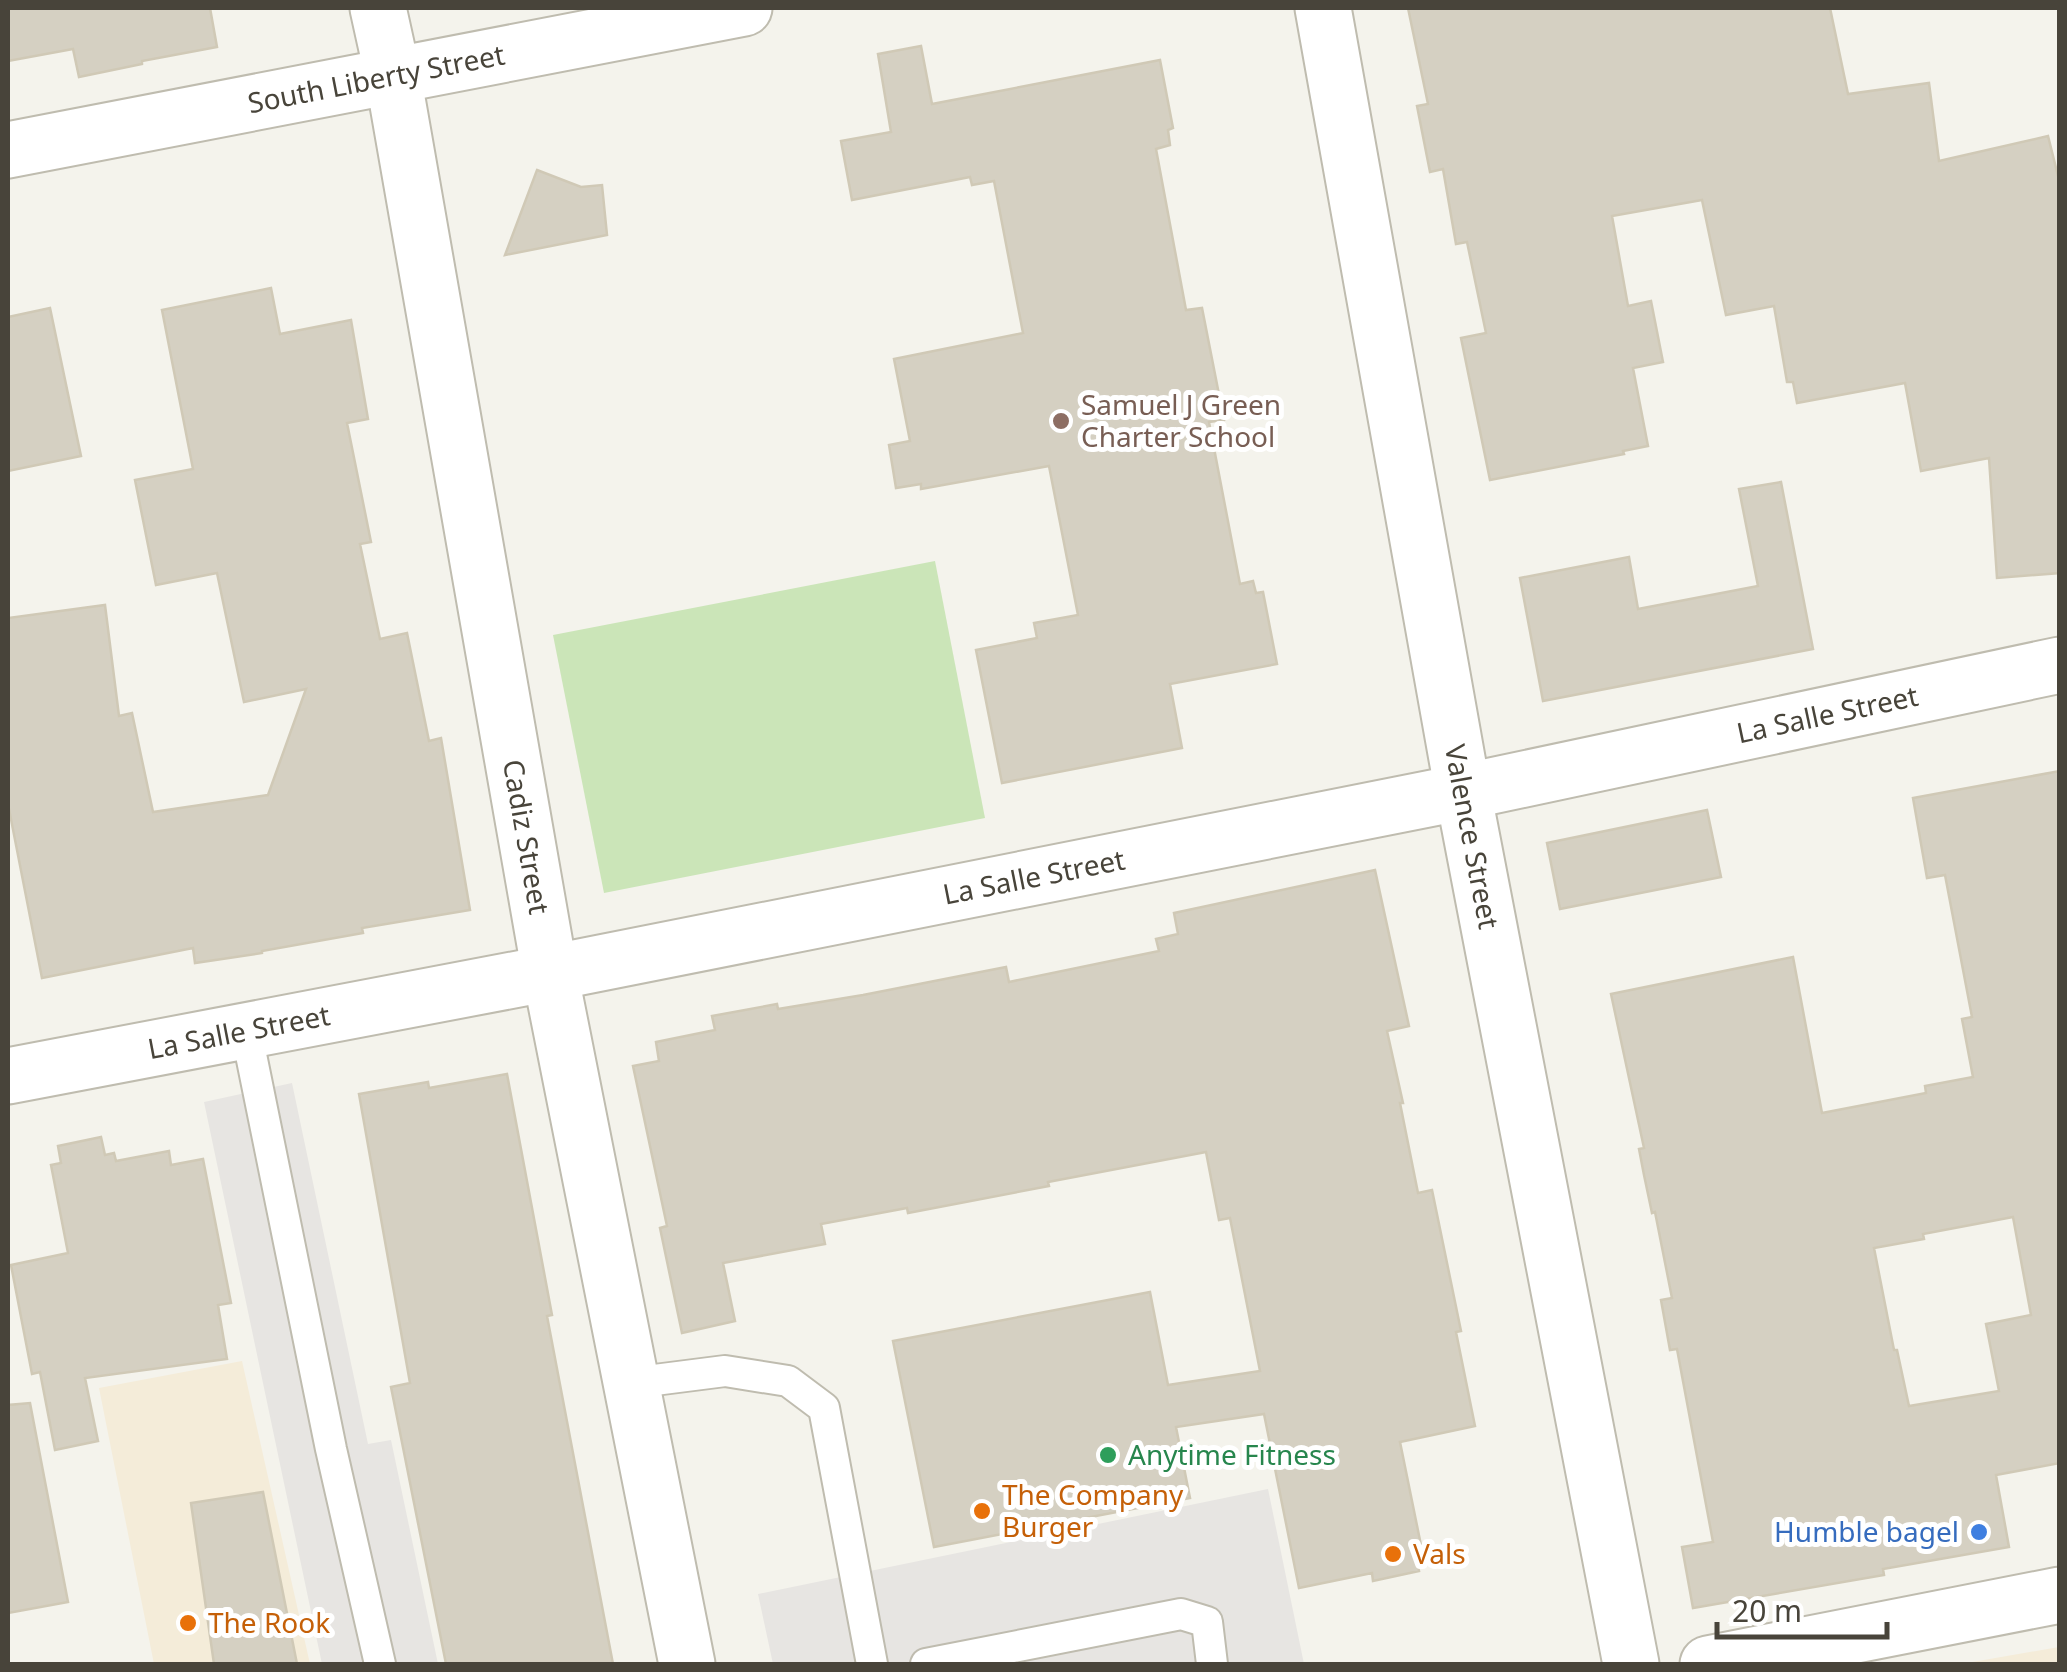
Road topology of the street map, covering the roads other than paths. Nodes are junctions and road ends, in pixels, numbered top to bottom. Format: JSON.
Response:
{"nodes":[{"id":1,"x":378,"y":8,"type":"edge"},
{"id":2,"x":744,"y":8,"type":"edge"},
{"id":3,"x":1324,"y":8,"type":"edge"},
{"id":4,"x":393,"y":76,"type":"junction"},
{"id":5,"x":8,"y":150,"type":"edge"},
{"id":6,"x":2060,"y":665,"type":"edge"},
{"id":7,"x":1463,"y":792,"type":"junction"},
{"id":8,"x":550,"y":973,"type":"junction"},
{"id":9,"x":246,"y":1030,"type":"junction"},
{"id":10,"x":8,"y":1076,"type":"edge"},
{"id":11,"x":631,"y":1382,"type":"junction"},
{"id":12,"x":2060,"y":1595,"type":"edge"},
{"id":13,"x":380,"y":1664,"type":"edge"},
{"id":14,"x":687,"y":1664,"type":"edge"},
{"id":15,"x":872,"y":1664,"type":"edge"},
{"id":16,"x":926,"y":1664,"type":"edge"},
{"id":17,"x":1212,"y":1664,"type":"edge"},
{"id":18,"x":1631,"y":1664,"type":"edge"},
{"id":19,"x":1708,"y":1664,"type":"edge"}],
"edges":[{"from":1,"to":4,"type":"street","name":"Cadiz Street"},
{"from":2,"to":4,"type":"street","name":"South Liberty Street"},
{"from":3,"to":7,"type":"street","name":"Valence Street"},
{"from":4,"to":5,"type":"street","name":"South Liberty Street"},
{"from":4,"to":8,"type":"street","name":"Cadiz Street"},
{"from":6,"to":7,"type":"street","name":"La Salle Street"},
{"from":7,"to":8,"type":"street","name":"La Salle Street"},
{"from":7,"to":18,"type":"street","name":"Valence Street"},
{"from":8,"to":9,"type":"street","name":"La Salle Street"},
{"from":8,"to":11,"type":"street","name":"Cadiz Street"},
{"from":9,"to":10,"type":"street","name":"La Salle Street"},
{"from":9,"to":13,"type":"lane"},
{"from":11,"to":14,"type":"street","name":"Cadiz Street"},
{"from":11,"to":15,"type":"lane"},
{"from":12,"to":19,"type":"street"},
{"from":16,"to":17,"type":"lane"}]}
